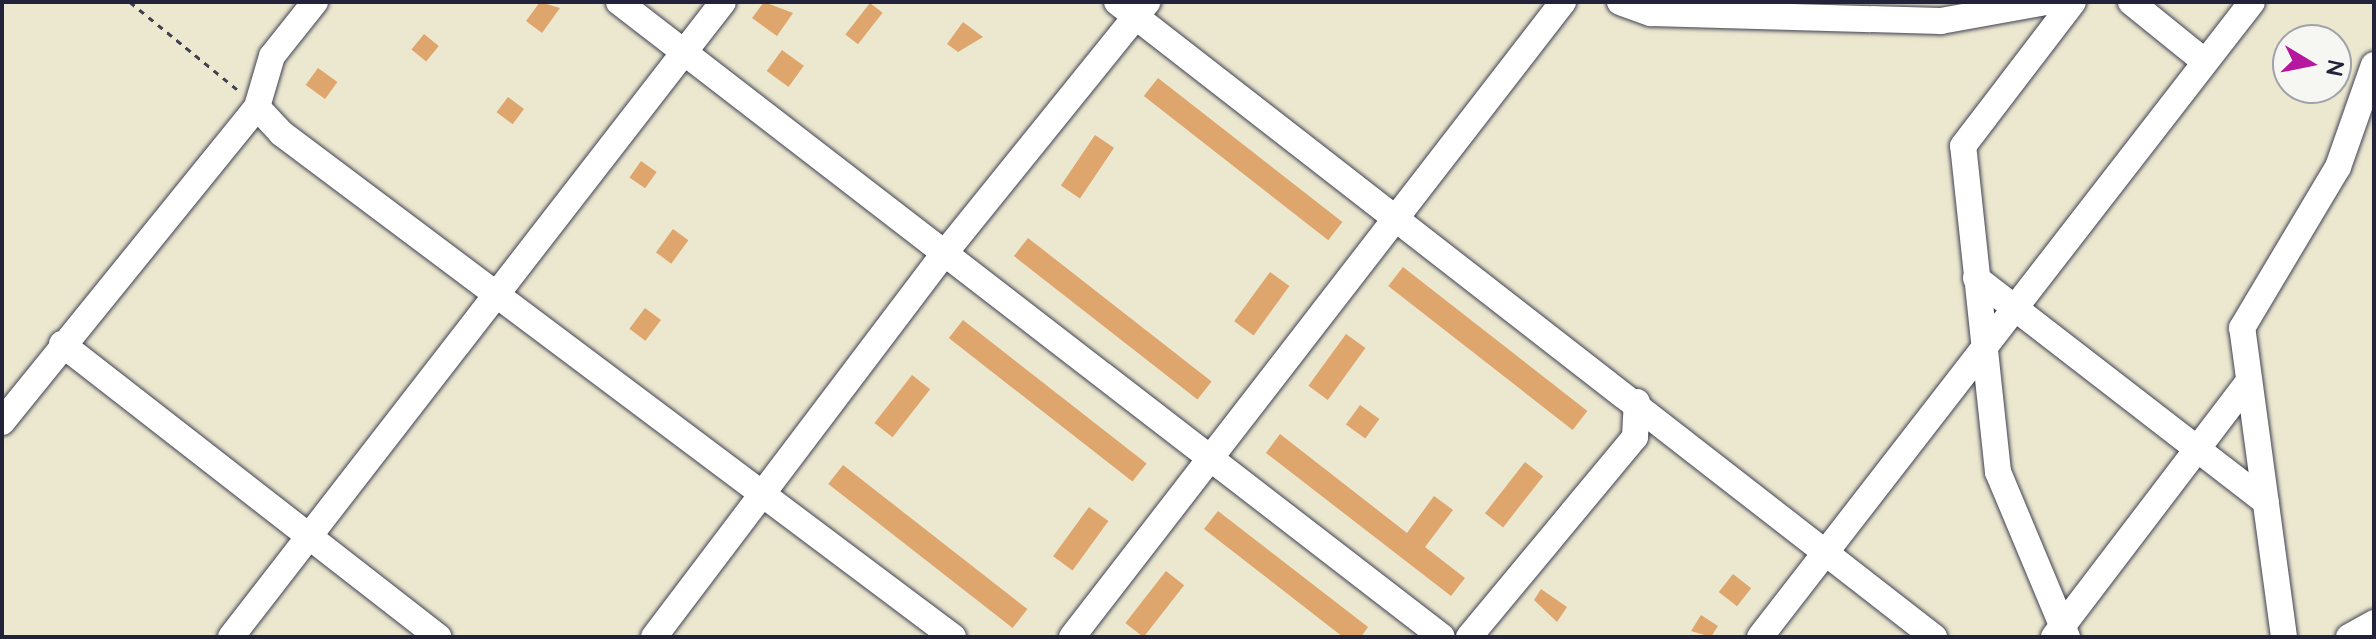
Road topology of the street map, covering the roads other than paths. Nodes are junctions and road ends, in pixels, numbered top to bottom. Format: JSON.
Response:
{"nodes":[{"id":1,"x":315,"y":2,"type":"edge"},
{"id":2,"x":619,"y":2,"type":"edge"},
{"id":3,"x":723,"y":2,"type":"edge"},
{"id":4,"x":1563,"y":2,"type":"edge"},
{"id":5,"x":1620,"y":2,"type":"edge"},
{"id":6,"x":2047,"y":2,"type":"edge"},
{"id":7,"x":2073,"y":2,"type":"edge"},
{"id":8,"x":2131,"y":2,"type":"edge"},
{"id":9,"x":2252,"y":2,"type":"edge"},
{"id":10,"x":1134,"y":7,"type":"edge"},
{"id":11,"x":685,"y":53,"type":"junction"},
{"id":12,"x":2205,"y":62,"type":"junction"},
{"id":13,"x":2374,"y":65,"type":"edge"},
{"id":14,"x":257,"y":107,"type":"junction"},
{"id":15,"x":1394,"y":215,"type":"junction"},
{"id":16,"x":944,"y":254,"type":"junction"},
{"id":17,"x":1976,"y":278,"type":"junction"},
{"id":18,"x":495,"y":294,"type":"junction"},
{"id":19,"x":2015,"y":308,"type":"junction"},
{"id":20,"x":62,"y":344,"type":"junction"},
{"id":21,"x":1984,"y":347,"type":"junction"},
{"id":22,"x":2248,"y":382,"type":"junction"},
{"id":23,"x":1637,"y":402,"type":"junction"},
{"id":24,"x":2,"y":422,"type":"edge"},
{"id":25,"x":2197,"y":449,"type":"junction"},
{"id":26,"x":1208,"y":459,"type":"junction"},
{"id":27,"x":766,"y":493,"type":"junction"},
{"id":28,"x":2266,"y":502,"type":"junction"},
{"id":29,"x":309,"y":536,"type":"junction"},
{"id":30,"x":1825,"y":552,"type":"junction"},
{"id":31,"x":2374,"y":623,"type":"edge"},
{"id":32,"x":2061,"y":633,"type":"edge"},
{"id":33,"x":231,"y":637,"type":"edge"},
{"id":34,"x":439,"y":637,"type":"edge"},
{"id":35,"x":654,"y":637,"type":"edge"},
{"id":36,"x":953,"y":637,"type":"edge"},
{"id":37,"x":1072,"y":637,"type":"edge"},
{"id":38,"x":1442,"y":637,"type":"edge"},
{"id":39,"x":1469,"y":637,"type":"edge"},
{"id":40,"x":1760,"y":637,"type":"edge"},
{"id":41,"x":1934,"y":637,"type":"edge"},
{"id":42,"x":2284,"y":637,"type":"edge"},
{"id":43,"x":2349,"y":637,"type":"edge"}],
"edges":[{"from":1,"to":14,"type":"street"},
{"from":2,"to":11,"type":"street"},
{"from":3,"to":11,"type":"street"},
{"from":4,"to":15,"type":"street"},
{"from":5,"to":6,"type":"street"},
{"from":7,"to":17,"type":"street"},
{"from":8,"to":12,"type":"street"},
{"from":9,"to":12,"type":"street"},
{"from":10,"to":15,"type":"street"},
{"from":10,"to":16,"type":"street"},
{"from":11,"to":16,"type":"street"},
{"from":11,"to":18,"type":"street"},
{"from":12,"to":19,"type":"street"},
{"from":13,"to":22,"type":"street"},
{"from":14,"to":18,"type":"street"},
{"from":14,"to":20,"type":"street"},
{"from":15,"to":23,"type":"street"},
{"from":15,"to":26,"type":"street"},
{"from":16,"to":26,"type":"street"},
{"from":16,"to":27,"type":"street"},
{"from":17,"to":19,"type":"street"},
{"from":17,"to":21,"type":"street"},
{"from":18,"to":27,"type":"street"},
{"from":18,"to":29,"type":"street"},
{"from":19,"to":21,"type":"street"},
{"from":19,"to":25,"type":"street"},
{"from":20,"to":24,"type":"street"},
{"from":20,"to":29,"type":"street"},
{"from":21,"to":30,"type":"street"},
{"from":21,"to":32,"type":"street"},
{"from":22,"to":25,"type":"street"},
{"from":22,"to":28,"type":"street"},
{"from":23,"to":30,"type":"street"},
{"from":23,"to":39,"type":"street"},
{"from":25,"to":28,"type":"street"},
{"from":25,"to":32,"type":"street"},
{"from":26,"to":37,"type":"street"},
{"from":26,"to":38,"type":"street"},
{"from":27,"to":35,"type":"street"},
{"from":27,"to":36,"type":"street"},
{"from":28,"to":42,"type":"street"},
{"from":29,"to":33,"type":"street"},
{"from":29,"to":34,"type":"street"},
{"from":30,"to":40,"type":"street"},
{"from":30,"to":41,"type":"street"},
{"from":31,"to":43,"type":"street"}]}
